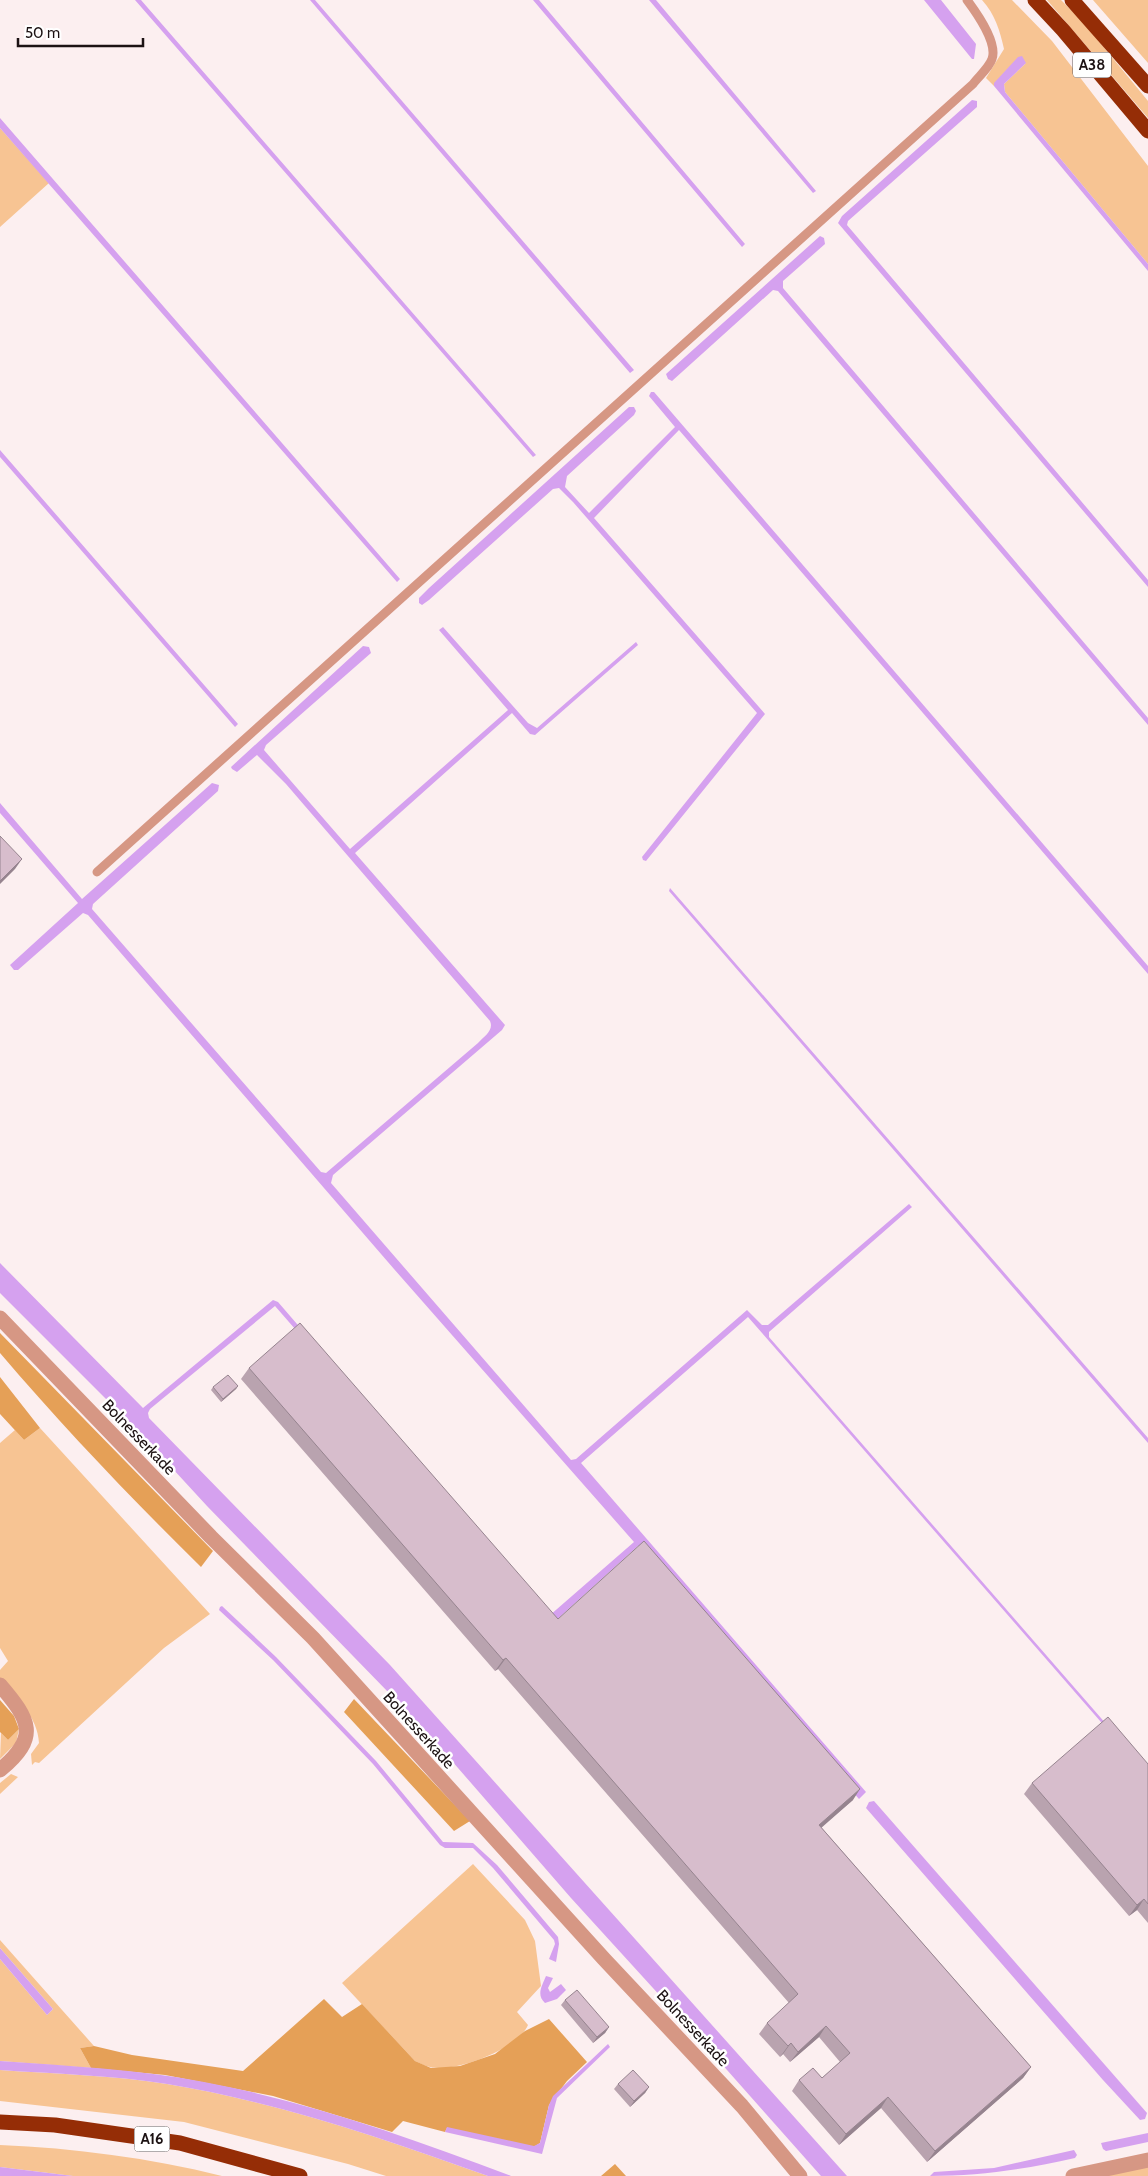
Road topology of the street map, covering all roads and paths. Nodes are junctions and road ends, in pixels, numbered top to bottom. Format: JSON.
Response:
{"nodes":[{"id":1,"x":967,"y":0,"type":"edge"},
{"id":2,"x":1035,"y":0,"type":"edge"},
{"id":3,"x":1072,"y":0,"type":"edge"},
{"id":4,"x":1148,"y":86,"type":"edge"},
{"id":5,"x":1148,"y":131,"type":"edge"},
{"id":6,"x":97,"y":872,"type":"dead end"},
{"id":7,"x":0,"y":1318,"type":"edge"},
{"id":8,"x":0,"y":1685,"type":"edge"},
{"id":9,"x":0,"y":1770,"type":"edge"},
{"id":10,"x":0,"y":2122,"type":"edge"},
{"id":11,"x":1148,"y":2160,"type":"edge"},
{"id":12,"x":300,"y":2176,"type":"edge"},
{"id":13,"x":800,"y":2176,"type":"edge"},
{"id":14,"x":1072,"y":2176,"type":"edge"}],
"edges":[{"from":1,"to":6,"type":"lane"},
{"from":2,"to":5,"type":"highway","number":"A38"},
{"from":3,"to":4,"type":"highway","number":"A38"},
{"from":7,"to":13,"type":"street","name":"Bolnesserkade"},
{"from":8,"to":9,"type":"street"},
{"from":10,"to":12,"type":"highway","number":"A16"},
{"from":11,"to":14,"type":"street"}]}
